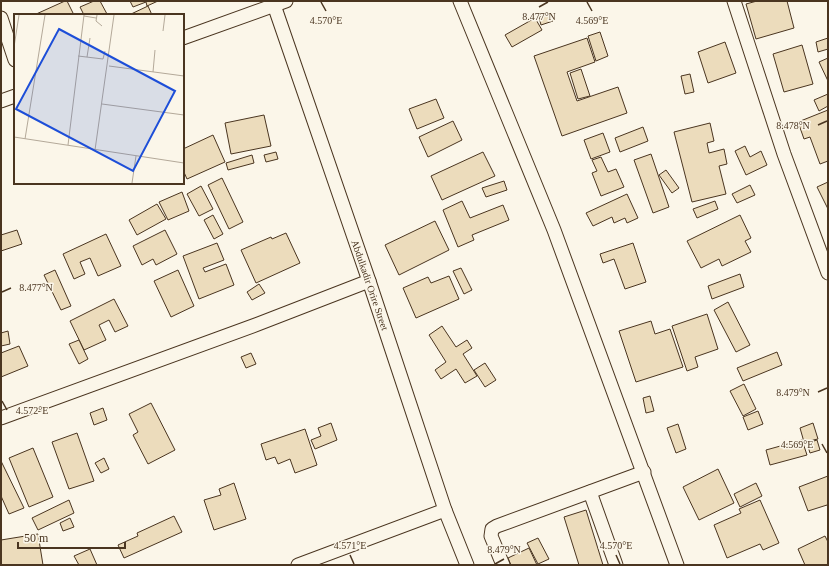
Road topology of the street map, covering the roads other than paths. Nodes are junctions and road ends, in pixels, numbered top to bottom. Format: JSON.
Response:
{"nodes":[{"id":1,"x":460,"y":1,"type":"edge"},
{"id":2,"x":734,"y":1,"type":"edge"},
{"id":3,"x":280,"y":3,"type":"edge"},
{"id":4,"x":1,"y":18,"type":"edge"},
{"id":5,"x":184,"y":38,"type":"edge"},
{"id":6,"x":14,"y":57,"type":"edge"},
{"id":7,"x":14,"y":96,"type":"edge"},
{"id":8,"x":1,"y":101,"type":"edge"},
{"id":9,"x":828,"y":273,"type":"edge"},
{"id":10,"x":369,"y":281,"type":"junction"},
{"id":11,"x":1,"y":418,"type":"edge"},
{"id":12,"x":644,"y":472,"type":"junction"},
{"id":13,"x":590,"y":492,"type":"junction"},
{"id":14,"x":445,"y":510,"type":"junction"},
{"id":15,"x":298,"y":565,"type":"edge"},
{"id":16,"x":466,"y":565,"type":"edge"},
{"id":17,"x":503,"y":565,"type":"edge"},
{"id":18,"x":616,"y":565,"type":"edge"},
{"id":19,"x":677,"y":565,"type":"edge"}],
"edges":[{"from":1,"to":12,"type":"street"},
{"from":2,"to":9,"type":"street"},
{"from":3,"to":5,"type":"street"},
{"from":3,"to":10,"type":"street","name":"Abdulkadir Orire Street"},
{"from":4,"to":6,"type":"street"},
{"from":7,"to":8,"type":"street"},
{"from":10,"to":11,"type":"street"},
{"from":10,"to":14,"type":"street","name":"Abdulkadir Orire Street"},
{"from":12,"to":13,"type":"street"},
{"from":12,"to":19,"type":"street"},
{"from":13,"to":17,"type":"street"},
{"from":13,"to":18,"type":"street"},
{"from":14,"to":15,"type":"street"},
{"from":14,"to":16,"type":"street","name":"Abdulkadir Orire Street"}]}
